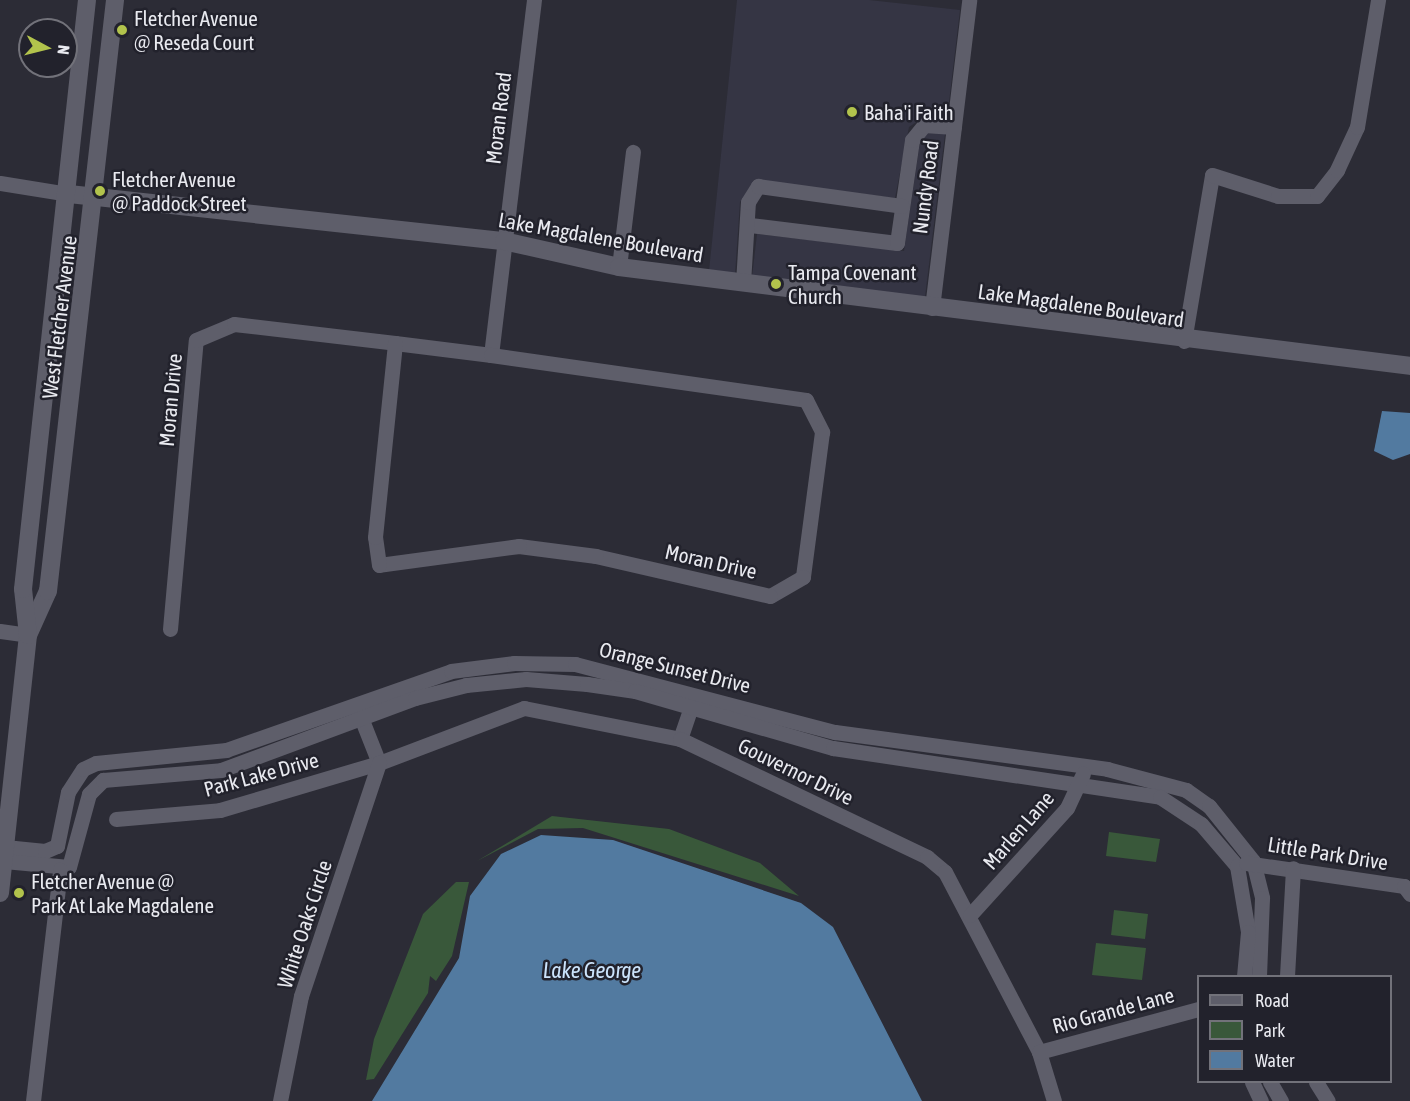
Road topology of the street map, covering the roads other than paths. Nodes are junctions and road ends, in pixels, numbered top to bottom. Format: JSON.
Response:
{"nodes":[{"id":1,"x":87,"y":0,"type":"edge"},
{"id":2,"x":115,"y":0,"type":"edge"},
{"id":3,"x":534,"y":0,"type":"edge"},
{"id":4,"x":969,"y":0,"type":"edge"},
{"id":5,"x":1377,"y":0,"type":"edge"},
{"id":6,"x":954,"y":127,"type":"junction"},
{"id":7,"x":633,"y":152,"type":"dead end"},
{"id":8,"x":0,"y":183,"type":"edge"},
{"id":9,"x":69,"y":194,"type":"junction"},
{"id":10,"x":97,"y":198,"type":"junction"},
{"id":11,"x":902,"y":206,"type":"junction"},
{"id":12,"x":750,"y":225,"type":"junction"},
{"id":13,"x":504,"y":241,"type":"junction"},
{"id":14,"x":620,"y":267,"type":"junction"},
{"id":15,"x":743,"y":283,"type":"junction"},
{"id":16,"x":932,"y":308,"type":"junction"},
{"id":17,"x":1185,"y":341,"type":"junction"},
{"id":18,"x":395,"y":343,"type":"junction"},
{"id":19,"x":490,"y":355,"type":"junction"},
{"id":20,"x":1410,"y":366,"type":"edge"},
{"id":21,"x":170,"y":629,"type":"dead end"},
{"id":22,"x":0,"y":631,"type":"edge"},
{"id":23,"x":28,"y":635,"type":"junction"},
{"id":24,"x":693,"y":699,"type":"junction"},
{"id":25,"x":355,"y":703,"type":"junction"},
{"id":26,"x":361,"y":718,"type":"junction"},
{"id":27,"x":680,"y":739,"type":"junction"},
{"id":28,"x":379,"y":763,"type":"junction"},
{"id":29,"x":1084,"y":765,"type":"junction"},
{"id":30,"x":1082,"y":782,"type":"junction"},
{"id":31,"x":116,"y":819,"type":"dead end"},
{"id":32,"x":4,"y":854,"type":"junction"},
{"id":33,"x":1253,"y":861,"type":"junction"},
{"id":34,"x":1237,"y":866,"type":"junction"},
{"id":35,"x":1293,"y":868,"type":"junction"},
{"id":36,"x":60,"y":870,"type":"junction"},
{"id":37,"x":0,"y":893,"type":"edge"},
{"id":38,"x":1410,"y":894,"type":"edge"},
{"id":39,"x":970,"y":915,"type":"junction"},
{"id":40,"x":1244,"y":975,"type":"edge"},
{"id":41,"x":1259,"y":975,"type":"edge"},
{"id":42,"x":1287,"y":975,"type":"edge"},
{"id":43,"x":1197,"y":1009,"type":"edge"},
{"id":44,"x":1039,"y":1052,"type":"junction"},
{"id":45,"x":1252,"y":1083,"type":"edge"},
{"id":46,"x":1271,"y":1083,"type":"edge"},
{"id":47,"x":1317,"y":1083,"type":"edge"},
{"id":48,"x":33,"y":1101,"type":"edge"},
{"id":49,"x":280,"y":1101,"type":"edge"},
{"id":50,"x":1054,"y":1101,"type":"edge"},
{"id":51,"x":1261,"y":1101,"type":"edge"},
{"id":52,"x":1281,"y":1101,"type":"edge"},
{"id":53,"x":1328,"y":1101,"type":"edge"}],
"edges":[{"from":1,"to":9,"type":"main road","name":"West Fletcher Avenue"},
{"from":2,"to":10,"type":"main road","name":"West Fletcher Avenue"},
{"from":3,"to":13,"type":"street","name":"Moran Road"},
{"from":4,"to":6,"type":"street","name":"Nundy Road"},
{"from":5,"to":17,"type":"street"},
{"from":6,"to":11,"type":"street"},
{"from":6,"to":16,"type":"street","name":"Nundy Road"},
{"from":7,"to":14,"type":"street"},
{"from":8,"to":9,"type":"street"},
{"from":9,"to":10,"type":"main road","name":"Lake Magdalene Boulevard"},
{"from":9,"to":23,"type":"main road","name":"West Fletcher Avenue"},
{"from":10,"to":13,"type":"main road","name":"Lake Magdalene Boulevard"},
{"from":10,"to":23,"type":"main road","name":"West Fletcher Avenue"},
{"from":11,"to":12,"type":"street"},
{"from":11,"to":12,"type":"street"},
{"from":12,"to":15,"type":"street"},
{"from":13,"to":14,"type":"main road","name":"Lake Magdalene Boulevard"},
{"from":13,"to":19,"type":"street","name":"Moran Road"},
{"from":14,"to":15,"type":"main road","name":"Lake Magdalene Boulevard"},
{"from":15,"to":16,"type":"main road","name":"Lake Magdalene Boulevard"},
{"from":16,"to":17,"type":"main road","name":"Lake Magdalene Boulevard"},
{"from":17,"to":20,"type":"main road","name":"Lake Magdalene Boulevard"},
{"from":18,"to":19,"type":"street","name":"Moran Drive"},
{"from":18,"to":19,"type":"street","name":"Moran Drive"},
{"from":18,"to":21,"type":"street","name":"Moran Drive"},
{"from":22,"to":23,"type":"street"},
{"from":23,"to":32,"type":"main road","name":"West Fletcher Avenue"},
{"from":24,"to":25,"type":"street","name":"Orange Sunset Drive"},
{"from":24,"to":26,"type":"street","name":"Orange Sunset Drive"},
{"from":24,"to":27,"type":"street"},
{"from":24,"to":29,"type":"street","name":"Orange Sunset Drive"},
{"from":24,"to":30,"type":"street","name":"Orange Sunset Drive"},
{"from":25,"to":26,"type":"street"},
{"from":25,"to":32,"type":"street","name":"Orange Sunset Drive"},
{"from":26,"to":28,"type":"street"},
{"from":26,"to":36,"type":"street","name":"Orange Sunset Drive"},
{"from":27,"to":28,"type":"street","name":"Gouvernor Drive"},
{"from":27,"to":39,"type":"street","name":"Gouvernor Drive"},
{"from":28,"to":31,"type":"street","name":"Park Lake Drive"},
{"from":28,"to":49,"type":"street","name":"White Oaks Circle"},
{"from":29,"to":30,"type":"street","name":"Marlen Lane"},
{"from":29,"to":33,"type":"street","name":"Orange Sunset Drive"},
{"from":30,"to":34,"type":"street","name":"Orange Sunset Drive"},
{"from":30,"to":39,"type":"street","name":"Marlen Lane"},
{"from":32,"to":36,"type":"street"},
{"from":32,"to":37,"type":"main road","name":"West Fletcher Avenue"},
{"from":33,"to":34,"type":"street","name":"Little Park Drive"},
{"from":33,"to":35,"type":"street","name":"Little Park Drive"},
{"from":33,"to":41,"type":"street","name":"Orange Sunset Drive"},
{"from":34,"to":40,"type":"street","name":"Orange Sunset Drive"},
{"from":35,"to":38,"type":"street","name":"Little Park Drive"},
{"from":35,"to":42,"type":"street"},
{"from":36,"to":48,"type":"street"},
{"from":39,"to":44,"type":"street","name":"Gouvernor Drive"},
{"from":43,"to":44,"type":"street","name":"Rio Grande Lane"},
{"from":44,"to":50,"type":"street","name":"Gouvernor Drive"},
{"from":45,"to":51,"type":"street"},
{"from":46,"to":52,"type":"street"},
{"from":47,"to":53,"type":"street"}]}
